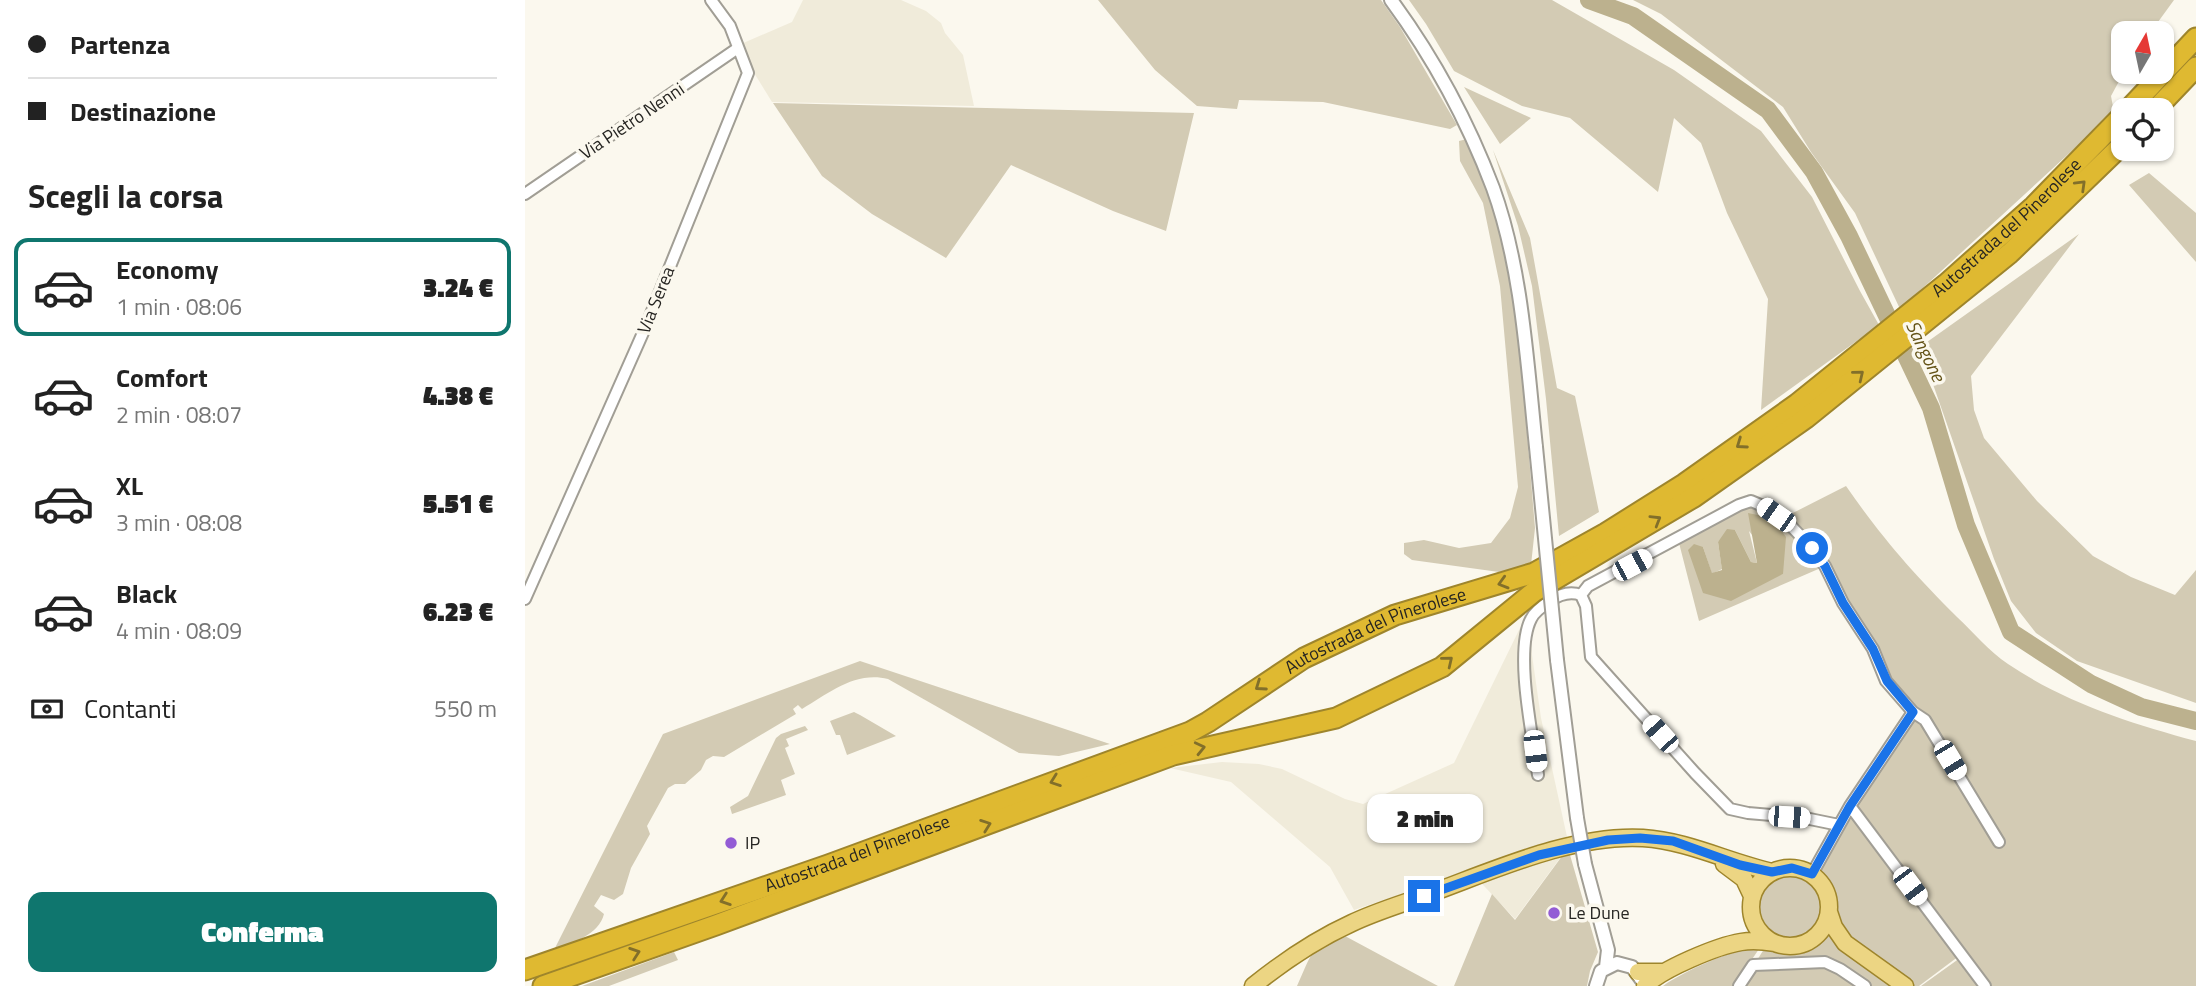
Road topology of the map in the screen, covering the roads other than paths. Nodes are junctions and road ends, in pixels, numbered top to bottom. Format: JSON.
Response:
{"nodes":[{"id":1,"x":711,"y":0,"type":"edge"},
{"id":2,"x":1391,"y":0,"type":"edge"},
{"id":3,"x":2196,"y":38,"type":"edge"},
{"id":4,"x":738,"y":48,"type":"junction"},
{"id":5,"x":2196,"y":67,"type":"edge"},
{"id":6,"x":2139,"y":98,"type":"edge"},
{"id":7,"x":2166,"y":98,"type":"edge"},
{"id":8,"x":2111,"y":127,"type":"edge"},
{"id":9,"x":2111,"y":156,"type":"edge"},
{"id":10,"x":525,"y":194,"type":"edge"},
{"id":11,"x":1801,"y":411,"type":"junction"},
{"id":12,"x":1581,"y":595,"type":"junction"},
{"id":13,"x":525,"y":599,"type":"edge"},
{"id":14,"x":1913,"y":712,"type":"junction"},
{"id":15,"x":1538,"y":775,"type":"dead end"},
{"id":16,"x":1850,"y":806,"type":"junction"},
{"id":17,"x":1839,"y":825,"type":"junction"},
{"id":18,"x":1999,"y":842,"type":"dead end"},
{"id":19,"x":1704,"y":851,"type":"junction"},
{"id":20,"x":1772,"y":872,"type":"junction"},
{"id":21,"x":1812,"y":874,"type":"junction"},
{"id":22,"x":1752,"y":895,"type":"junction"},
{"id":23,"x":1829,"y":912,"type":"junction"},
{"id":24,"x":1752,"y":916,"type":"junction"},
{"id":25,"x":1805,"y":943,"type":"junction"},
{"id":26,"x":1845,"y":943,"type":"junction"},
{"id":27,"x":1777,"y":944,"type":"junction"},
{"id":28,"x":1729,"y":945,"type":"junction"},
{"id":29,"x":1611,"y":965,"type":"junction"},
{"id":30,"x":525,"y":970,"type":"edge"},
{"id":31,"x":1642,"y":981,"type":"edge"},
{"id":32,"x":543,"y":986,"type":"edge"},
{"id":33,"x":1253,"y":986,"type":"edge"},
{"id":34,"x":1595,"y":986,"type":"edge"},
{"id":35,"x":1739,"y":986,"type":"edge"},
{"id":36,"x":1865,"y":986,"type":"edge"},
{"id":37,"x":1905,"y":986,"type":"edge"},
{"id":38,"x":1985,"y":986,"type":"edge"}],
"edges":[{"from":1,"to":4,"type":"street","name":"Via Serea"},
{"from":2,"to":29,"type":"street","bridge":true},
{"from":3,"to":6,"type":"highway"},
{"from":4,"to":10,"type":"street","name":"Via Pietro Nenni"},
{"from":4,"to":13,"type":"street","name":"Via Serea"},
{"from":5,"to":7,"type":"highway"},
{"from":8,"to":11,"type":"highway","name":"Autostrada del Pinerolese"},
{"from":11,"to":9,"type":"highway","name":"Autostrada del Pinerolese","one_way":true},
{"from":11,"to":30,"type":"highway","name":"Autostrada del Pinerolese","one_way":true},
{"from":32,"to":11,"type":"highway","name":"Autostrada del Pinerolese","one_way":true},
{"from":12,"to":14,"type":"street"},
{"from":12,"to":15,"type":"street"},
{"from":12,"to":17,"type":"street"},
{"from":14,"to":16,"type":"street"},
{"from":14,"to":18,"type":"street"},
{"from":16,"to":17,"type":"street"},
{"from":16,"to":38,"type":"street"},
{"from":17,"to":21,"type":"street"},
{"from":19,"to":20,"type":"main road"},
{"from":19,"to":22,"type":"main road"},
{"from":19,"to":33,"type":"main road"},
{"from":20,"to":21,"type":"main road"},
{"from":20,"to":22,"type":"main road"},
{"from":21,"to":23,"type":"main road"},
{"from":22,"to":24,"type":"main road"},
{"from":23,"to":25,"type":"main road"},
{"from":23,"to":26,"type":"main road"},
{"from":24,"to":27,"type":"main road"},
{"from":24,"to":28,"type":"main road"},
{"from":25,"to":26,"type":"main road"},
{"from":25,"to":27,"type":"main road"},
{"from":26,"to":37,"type":"main road"},
{"from":27,"to":28,"type":"main road"},
{"from":28,"to":31,"type":"main road"},
{"from":29,"to":31,"type":"street"},
{"from":29,"to":34,"type":"street"},
{"from":35,"to":36,"type":"street"}]}
